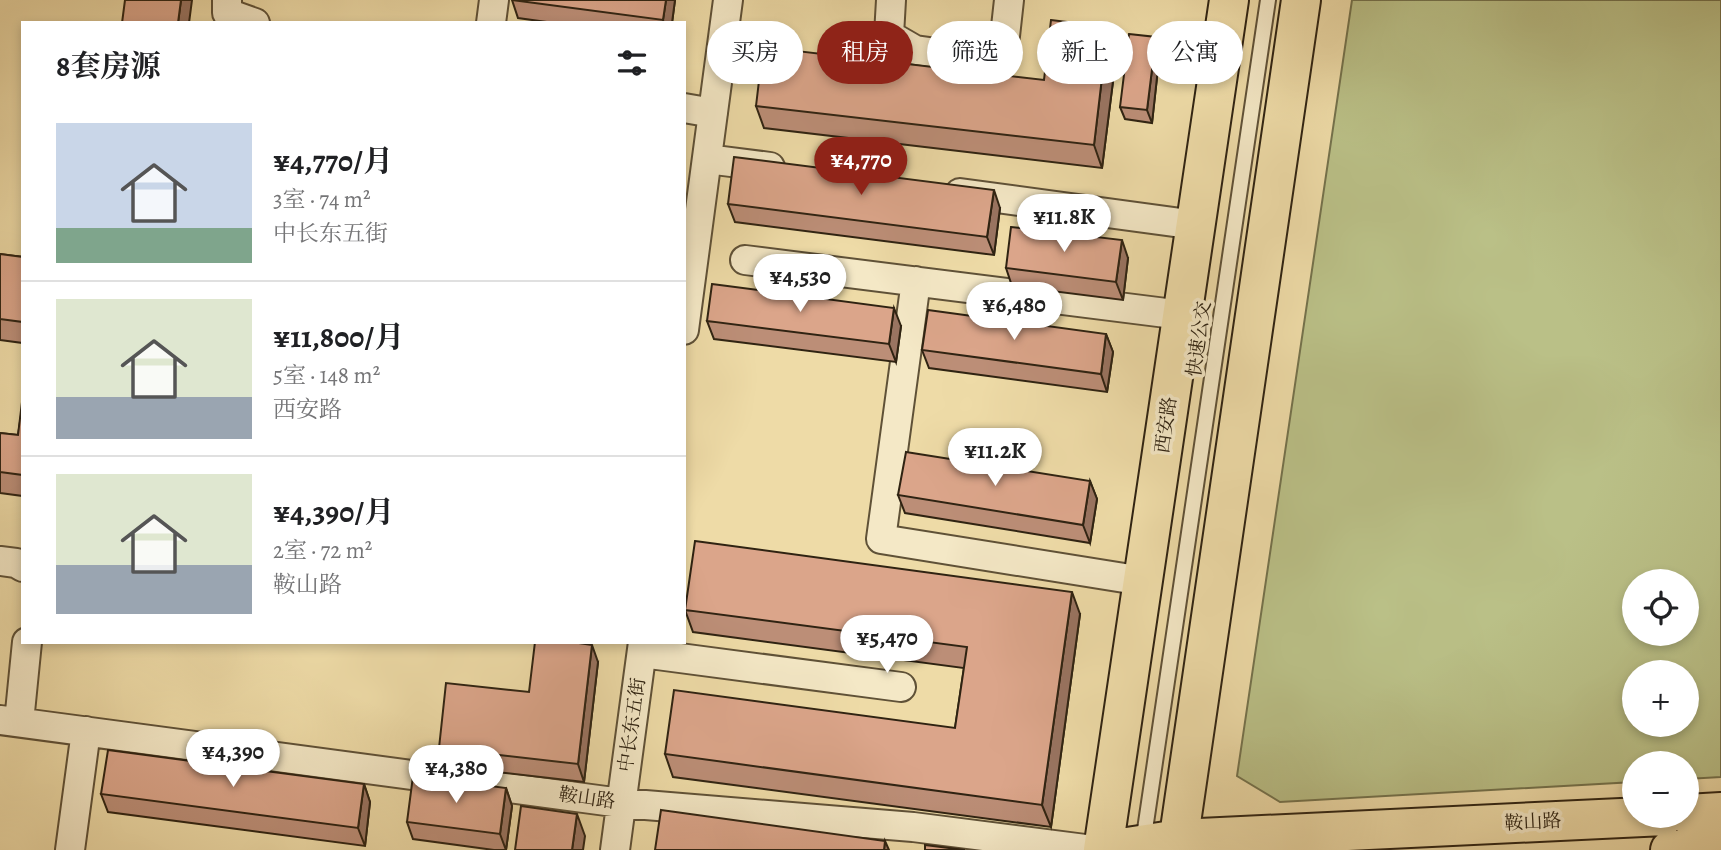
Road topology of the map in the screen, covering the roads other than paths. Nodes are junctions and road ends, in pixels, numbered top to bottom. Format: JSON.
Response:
{"nodes":[{"id":1,"x":227,"y":0,"type":"edge"},
{"id":2,"x":494,"y":0,"type":"edge"},
{"id":3,"x":728,"y":0,"type":"edge"},
{"id":4,"x":891,"y":0,"type":"edge"},
{"id":5,"x":1009,"y":0,"type":"edge"},
{"id":6,"x":1229,"y":0,"type":"edge"},
{"id":7,"x":1268,"y":0,"type":"edge"},
{"id":8,"x":1301,"y":0,"type":"edge"},
{"id":9,"x":249,"y":21,"type":"edge"},
{"id":10,"x":491,"y":21,"type":"edge"},
{"id":11,"x":686,"y":108,"type":"edge"},
{"id":12,"x":713,"y":113,"type":"junction"},
{"id":13,"x":707,"y":159,"type":"junction"},
{"id":14,"x":790,"y":170,"type":"edge"},
{"id":15,"x":928,"y":189,"type":"edge"},
{"id":16,"x":1196,"y":225,"type":"junction"},
{"id":17,"x":690,"y":242,"type":"edge"},
{"id":18,"x":745,"y":260,"type":"dead end"},
{"id":19,"x":916,"y":281,"type":"junction"},
{"id":20,"x":686,"y":301,"type":"edge"},
{"id":21,"x":1182,"y":315,"type":"junction"},
{"id":22,"x":0,"y":561,"type":"edge"},
{"id":23,"x":21,"y":566,"type":"edge"},
{"id":24,"x":1143,"y":581,"type":"junction"},
{"id":25,"x":26,"y":644,"type":"edge"},
{"id":26,"x":642,"y":647,"type":"edge"},
{"id":27,"x":901,"y":687,"type":"dead end"},
{"id":28,"x":5,"y":722,"type":"edge"},
{"id":29,"x":86,"y":731,"type":"junction"},
{"id":30,"x":621,"y":803,"type":"junction"},
{"id":31,"x":1721,"y":812,"type":"edge"},
{"id":32,"x":1699,"y":813,"type":"edge"},
{"id":33,"x":1622,"y":818,"type":"edge"},
{"id":34,"x":911,"y":839,"type":"edge"},
{"id":35,"x":1150,"y":846,"type":"edge"},
{"id":36,"x":1721,"y":848,"type":"edge"},
{"id":37,"x":70,"y":850,"type":"edge"},
{"id":38,"x":615,"y":850,"type":"edge"},
{"id":39,"x":1093,"y":850,"type":"edge"},
{"id":40,"x":1103,"y":850,"type":"edge"},
{"id":41,"x":1670,"y":850,"type":"edge"}],
"edges":[{"from":1,"to":9,"type":"street"},
{"from":2,"to":10,"type":"street"},
{"from":3,"to":12,"type":"street"},
{"from":4,"to":5,"type":"street"},
{"from":6,"to":16,"type":"main road","name":"西安路"},
{"from":7,"to":35,"type":"lane","name":"快速公交"},
{"from":8,"to":35,"type":"main road"},
{"from":11,"to":12,"type":"street"},
{"from":12,"to":13,"type":"street"},
{"from":13,"to":14,"type":"street"},
{"from":13,"to":17,"type":"street"},
{"from":15,"to":16,"type":"street"},
{"from":16,"to":21,"type":"main road","name":"西安路"},
{"from":17,"to":20,"type":"street"},
{"from":18,"to":19,"type":"street"},
{"from":19,"to":21,"type":"street"},
{"from":19,"to":24,"type":"street"},
{"from":21,"to":24,"type":"main road","name":"西安路"},
{"from":22,"to":23,"type":"street"},
{"from":24,"to":40,"type":"main road","name":"西安路"},
{"from":25,"to":28,"type":"street"},
{"from":26,"to":27,"type":"street"},
{"from":26,"to":30,"type":"street","name":"中长东五街"},
{"from":28,"to":29,"type":"street","name":"鞍山路"},
{"from":29,"to":30,"type":"street","name":"鞍山路"},
{"from":29,"to":37,"type":"street"},
{"from":30,"to":34,"type":"street","name":"鞍山路"},
{"from":30,"to":38,"type":"street","name":"中长东五街"},
{"from":31,"to":32,"type":"main road"},
{"from":33,"to":35,"type":"main road","name":"鞍山路"},
{"from":34,"to":39,"type":"street","name":"鞍山路"},
{"from":36,"to":41,"type":"main road"}]}
